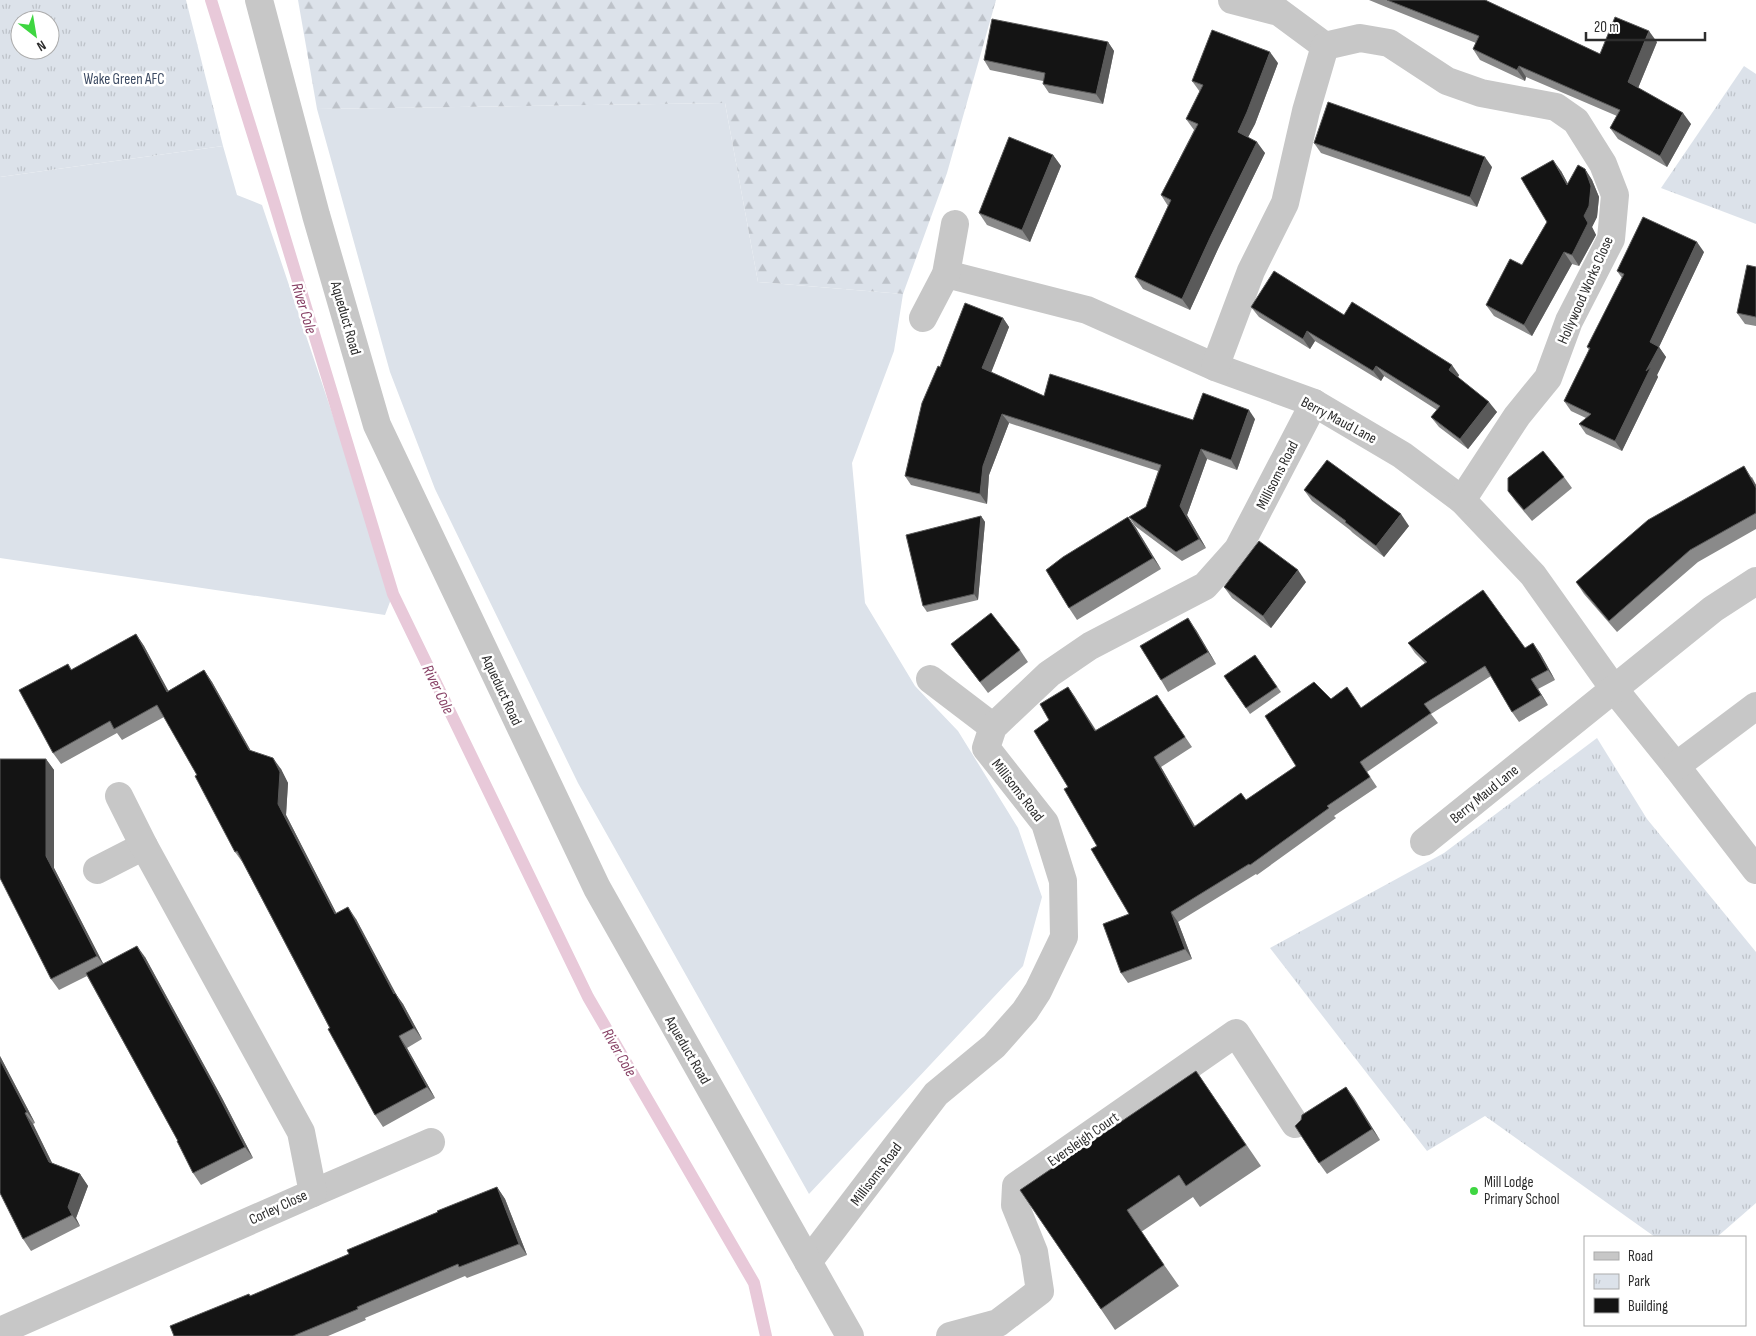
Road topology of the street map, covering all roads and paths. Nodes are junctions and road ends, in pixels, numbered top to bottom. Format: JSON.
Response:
{"nodes":[{"id":1,"x":260,"y":0,"type":"edge"},
{"id":2,"x":1232,"y":0,"type":"edge"},
{"id":3,"x":1325,"y":46,"type":"junction"},
{"id":4,"x":955,"y":224,"type":"dead end"},
{"id":5,"x":946,"y":274,"type":"junction"},
{"id":6,"x":923,"y":318,"type":"dead end"},
{"id":7,"x":1215,"y":367,"type":"junction"},
{"id":8,"x":1314,"y":403,"type":"junction"},
{"id":9,"x":1462,"y":500,"type":"junction"},
{"id":10,"x":1756,"y":581,"type":"edge"},
{"id":11,"x":930,"y":679,"type":"dead end"},
{"id":12,"x":1614,"y":689,"type":"junction"},
{"id":13,"x":1756,"y":706,"type":"edge"},
{"id":14,"x":993,"y":727,"type":"junction"},
{"id":15,"x":1676,"y":766,"type":"junction"},
{"id":16,"x":119,"y":796,"type":"dead end"},
{"id":17,"x":1424,"y":842,"type":"dead end"},
{"id":18,"x":144,"y":846,"type":"junction"},
{"id":19,"x":97,"y":870,"type":"dead end"},
{"id":20,"x":1756,"y":870,"type":"edge"},
{"id":21,"x":1295,"y":1124,"type":"edge"},
{"id":22,"x":430,"y":1142,"type":"dead end"},
{"id":23,"x":312,"y":1193,"type":"junction"},
{"id":24,"x":808,"y":1262,"type":"junction"},
{"id":25,"x":0,"y":1331,"type":"edge"},
{"id":26,"x":850,"y":1336,"type":"edge"},
{"id":27,"x":950,"y":1336,"type":"edge"}],
"edges":[{"from":1,"to":24,"type":"street","name":"Aqueduct Road"},
{"from":2,"to":3,"type":"street"},
{"from":3,"to":7,"type":"street"},
{"from":3,"to":9,"type":"street","name":"Hollywood Works Close"},
{"from":4,"to":5,"type":"street"},
{"from":5,"to":6,"type":"street"},
{"from":5,"to":7,"type":"street","name":"Berry Maud Lane"},
{"from":7,"to":8,"type":"street","name":"Berry Maud Lane"},
{"from":8,"to":9,"type":"street","name":"Berry Maud Lane"},
{"from":8,"to":14,"type":"street","name":"Millisoms Road"},
{"from":9,"to":12,"type":"street","name":"Berry Maud Lane"},
{"from":10,"to":12,"type":"street","name":"Berry Maud Lane"},
{"from":11,"to":14,"type":"street"},
{"from":12,"to":15,"type":"street","name":"Berry Maud Lane"},
{"from":12,"to":17,"type":"street","name":"Berry Maud Lane"},
{"from":13,"to":15,"type":"street"},
{"from":14,"to":24,"type":"street","name":"Millisoms Road"},
{"from":15,"to":20,"type":"street","name":"Berry Maud Lane"},
{"from":16,"to":18,"type":"street","name":"Corley Close"},
{"from":18,"to":19,"type":"street"},
{"from":18,"to":23,"type":"street","name":"Corley Close"},
{"from":21,"to":27,"type":"street","name":"Eversleigh Court"},
{"from":22,"to":23,"type":"street"},
{"from":23,"to":25,"type":"street","name":"Corley Close"},
{"from":24,"to":26,"type":"street","name":"Aqueduct Road"}]}
